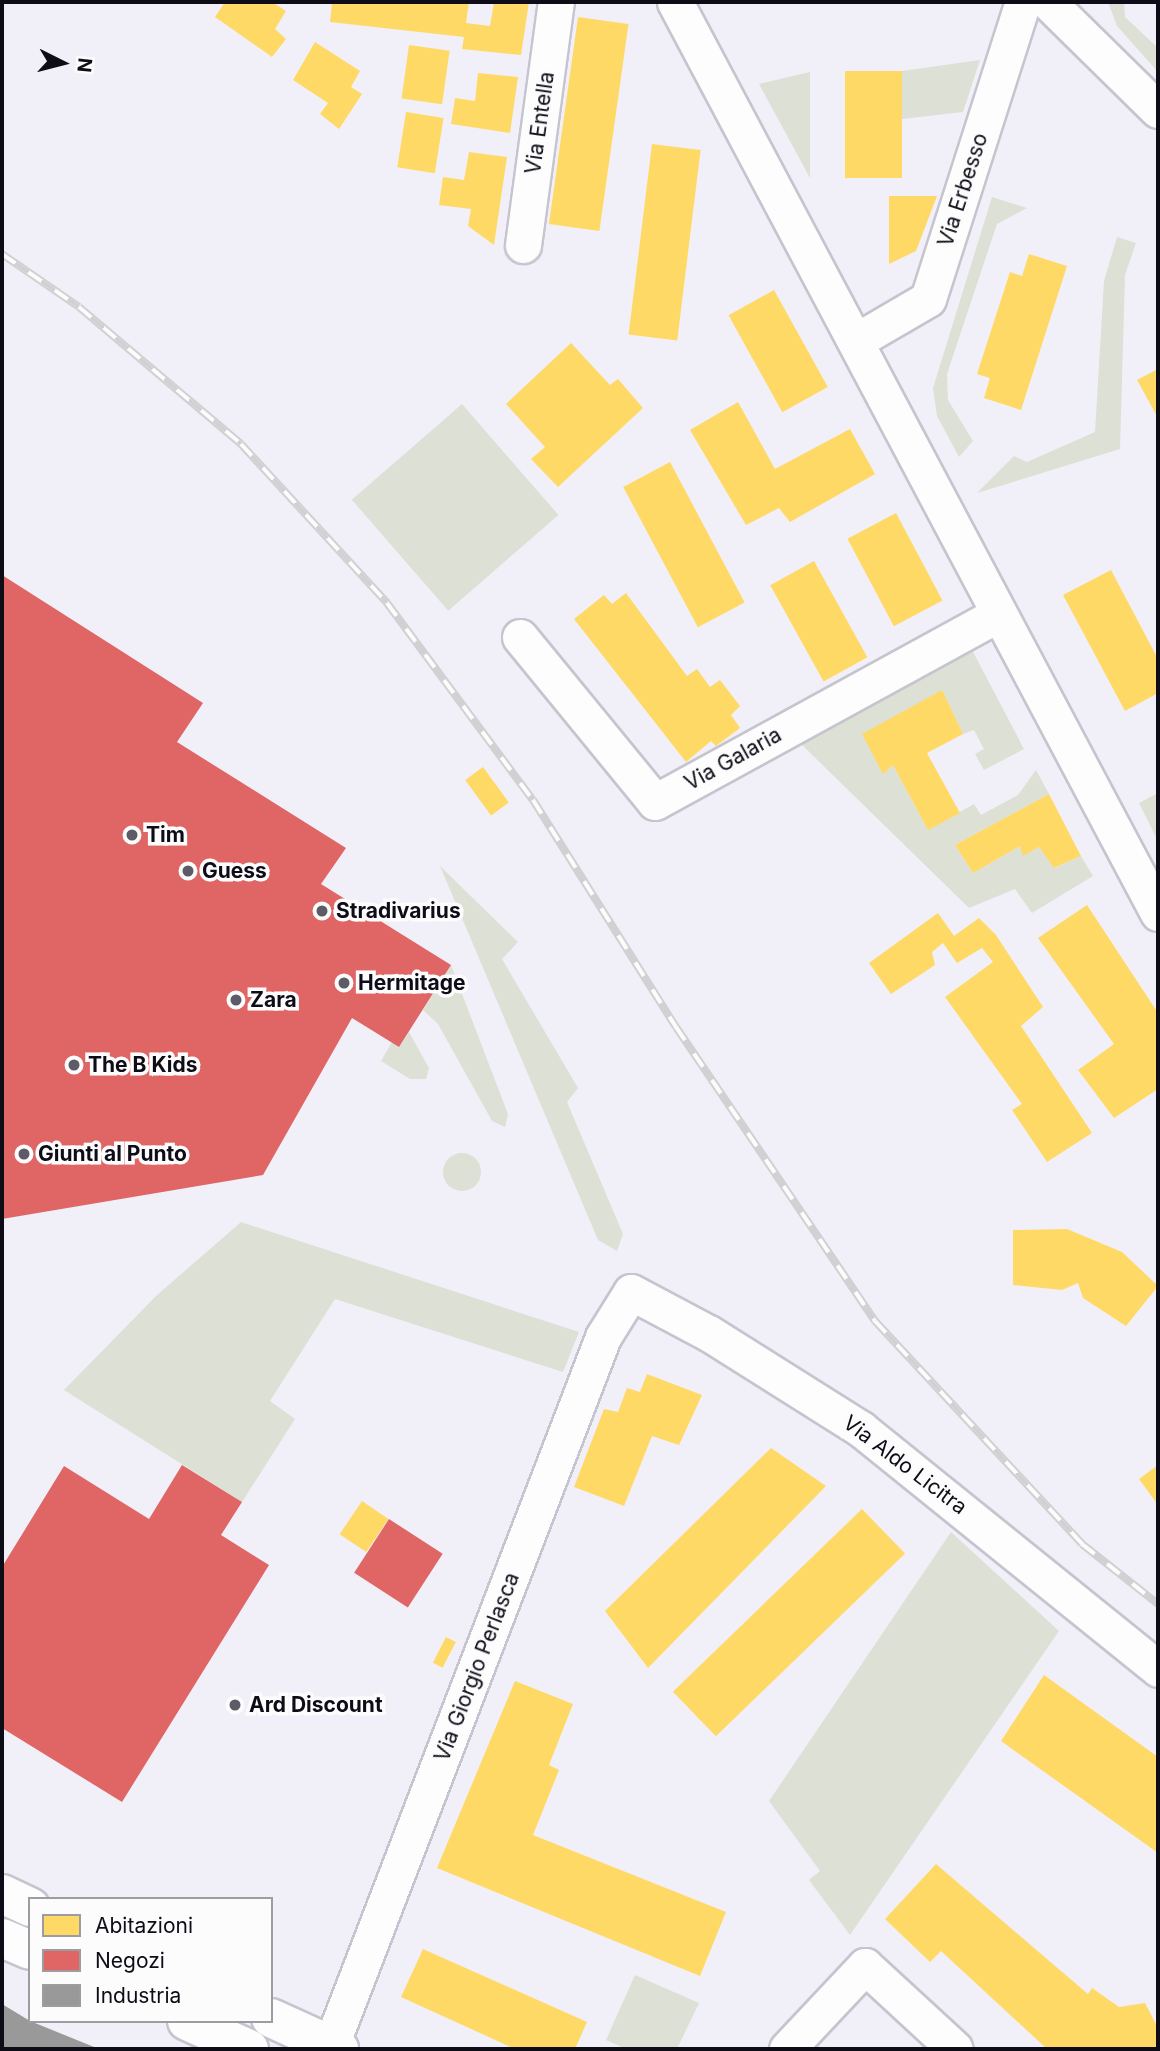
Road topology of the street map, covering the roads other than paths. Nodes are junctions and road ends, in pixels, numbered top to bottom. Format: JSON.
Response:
{"nodes":[{"id":1,"x":556,"y":2,"type":"edge"},
{"id":2,"x":675,"y":2,"type":"edge"},
{"id":3,"x":1023,"y":2,"type":"edge"},
{"id":4,"x":1048,"y":2,"type":"edge"},
{"id":5,"x":1158,"y":110,"type":"edge"},
{"id":6,"x":523,"y":245,"type":"dead end"},
{"id":7,"x":856,"y":341,"type":"junction"},
{"id":8,"x":999,"y":614,"type":"junction"},
{"id":9,"x":520,"y":637,"type":"dead end"},
{"id":10,"x":1158,"y":913,"type":"edge"},
{"id":11,"x":631,"y":1292,"type":"joint"},
{"id":12,"x":1158,"y":1668,"type":"edge"},
{"id":13,"x":2,"y":1894,"type":"edge"},
{"id":14,"x":28,"y":1906,"type":"edge"},
{"id":15,"x":2,"y":1938,"type":"edge"},
{"id":16,"x":28,"y":1949,"type":"edge"},
{"id":17,"x":273,"y":2019,"type":"edge"},
{"id":18,"x":191,"y":2023,"type":"edge"},
{"id":19,"x":335,"y":2047,"type":"edge"},
{"id":20,"x":249,"y":2049,"type":"edge"},
{"id":21,"x":787,"y":2049,"type":"edge"},
{"id":22,"x":955,"y":2049,"type":"edge"}],
"edges":[{"from":1,"to":6,"type":"street","name":"Via Entella"},
{"from":2,"to":7,"type":"street"},
{"from":3,"to":7,"type":"street","name":"Via Erbesso"},
{"from":4,"to":5,"type":"street"},
{"from":7,"to":8,"type":"street"},
{"from":8,"to":9,"type":"street","name":"Via Galaria"},
{"from":8,"to":10,"type":"street"},
{"from":11,"to":12,"type":"street","name":"Via Aldo Licitra"},
{"from":11,"to":19,"type":"street","name":"Via Giorgio Perlasca"},
{"from":13,"to":14,"type":"main road"},
{"from":15,"to":16,"type":"main road"},
{"from":17,"to":19,"type":"main road"},
{"from":18,"to":20,"type":"main road"},
{"from":21,"to":22,"type":"street"}]}
